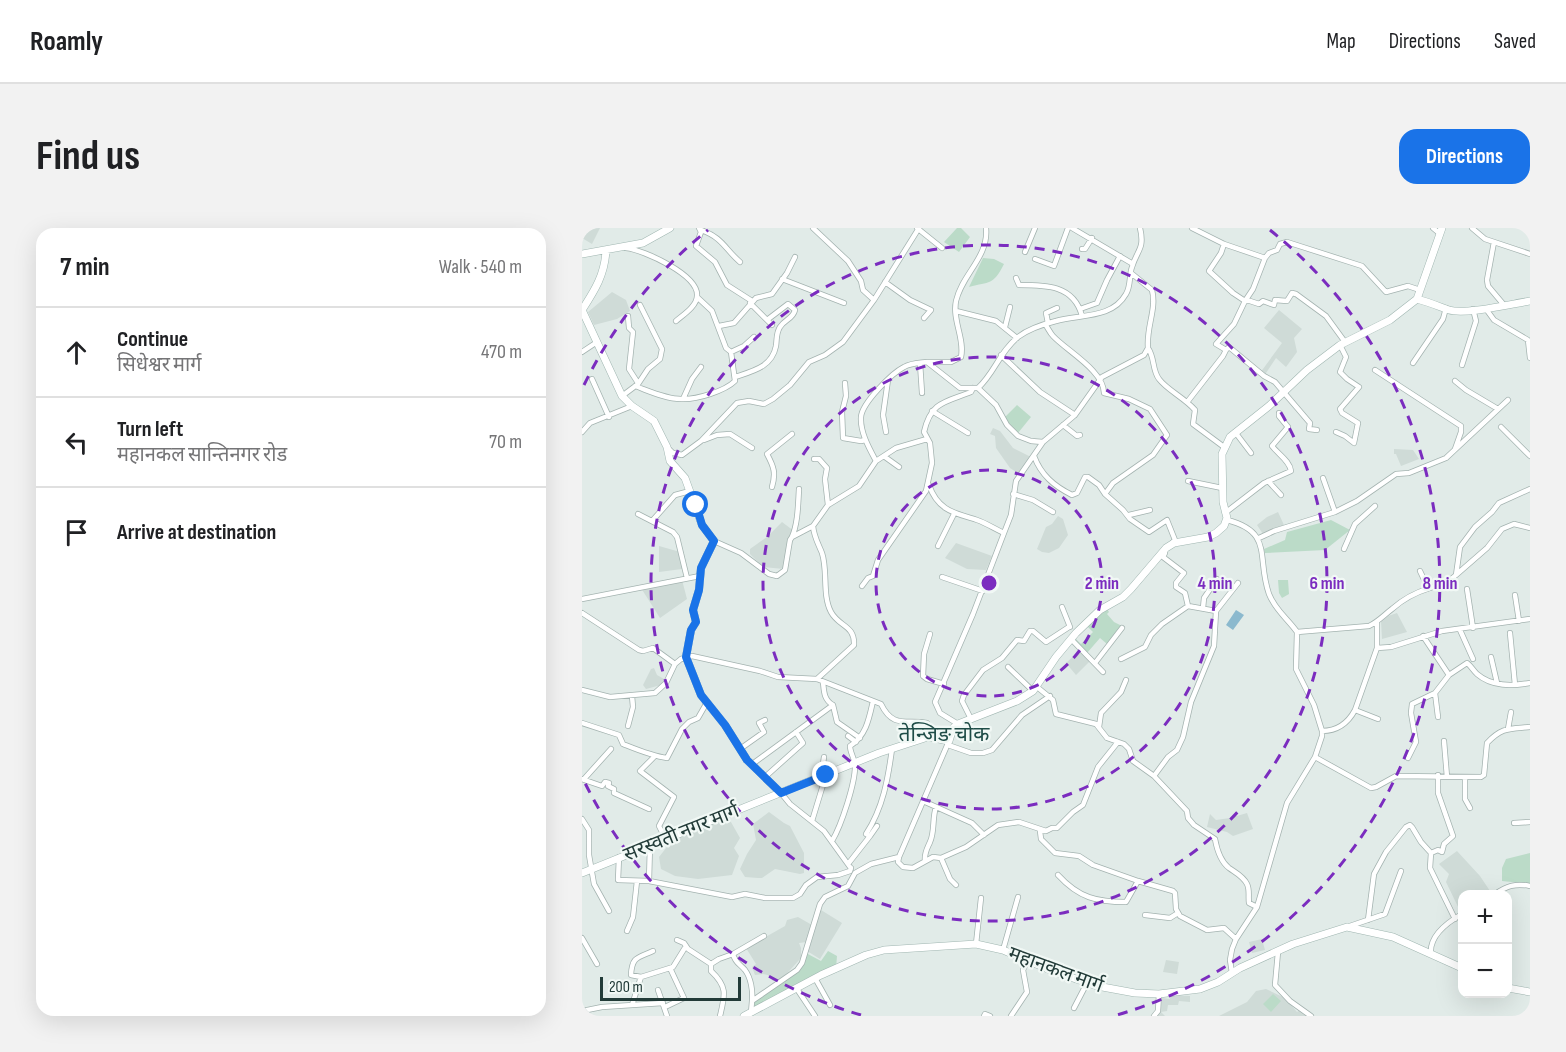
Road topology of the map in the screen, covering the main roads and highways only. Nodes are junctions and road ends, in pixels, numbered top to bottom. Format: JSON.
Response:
{"nodes":[{"id":1,"x":670,"y":228,"type":"edge"},
{"id":2,"x":1438,"y":230,"type":"edge"},
{"id":3,"x":606,"y":250,"type":"junction"},
{"id":4,"x":582,"y":254,"type":"edge"},
{"id":5,"x":1417,"y":299,"type":"junction"},
{"id":6,"x":1530,"y":301,"type":"edge"},
{"id":7,"x":582,"y":310,"type":"edge"},
{"id":8,"x":955,"y":727,"type":"junction"},
{"id":9,"x":936,"y":737,"type":"junction"},
{"id":10,"x":781,"y":793,"type":"junction"},
{"id":11,"x":582,"y":873,"type":"edge"},
{"id":12,"x":1458,"y":966,"type":"edge"},
{"id":13,"x":1512,"y":989,"type":"edge"},
{"id":14,"x":1530,"y":992,"type":"edge"},
{"id":15,"x":751,"y":1014,"type":"edge"}],
"edges":[{"from":1,"to":3,"type":"main road"},
{"from":2,"to":5,"type":"main road"},
{"from":3,"to":4,"type":"main road"},
{"from":3,"to":7,"type":"main road"},
{"from":5,"to":6,"type":"main road"},
{"from":5,"to":8,"type":"main road"},
{"from":7,"to":10,"type":"main road"},
{"from":8,"to":9,"type":"main road"},
{"from":8,"to":9,"type":"main road"},
{"from":9,"to":10,"type":"main road","name":"सरस्वती नगर मार्ग"},
{"from":10,"to":11,"type":"main road","name":"सरस्वती नगर मार्ग"},
{"from":12,"to":15,"type":"main road","name":"महानकल मार्ग"},
{"from":13,"to":14,"type":"main road"}]}
